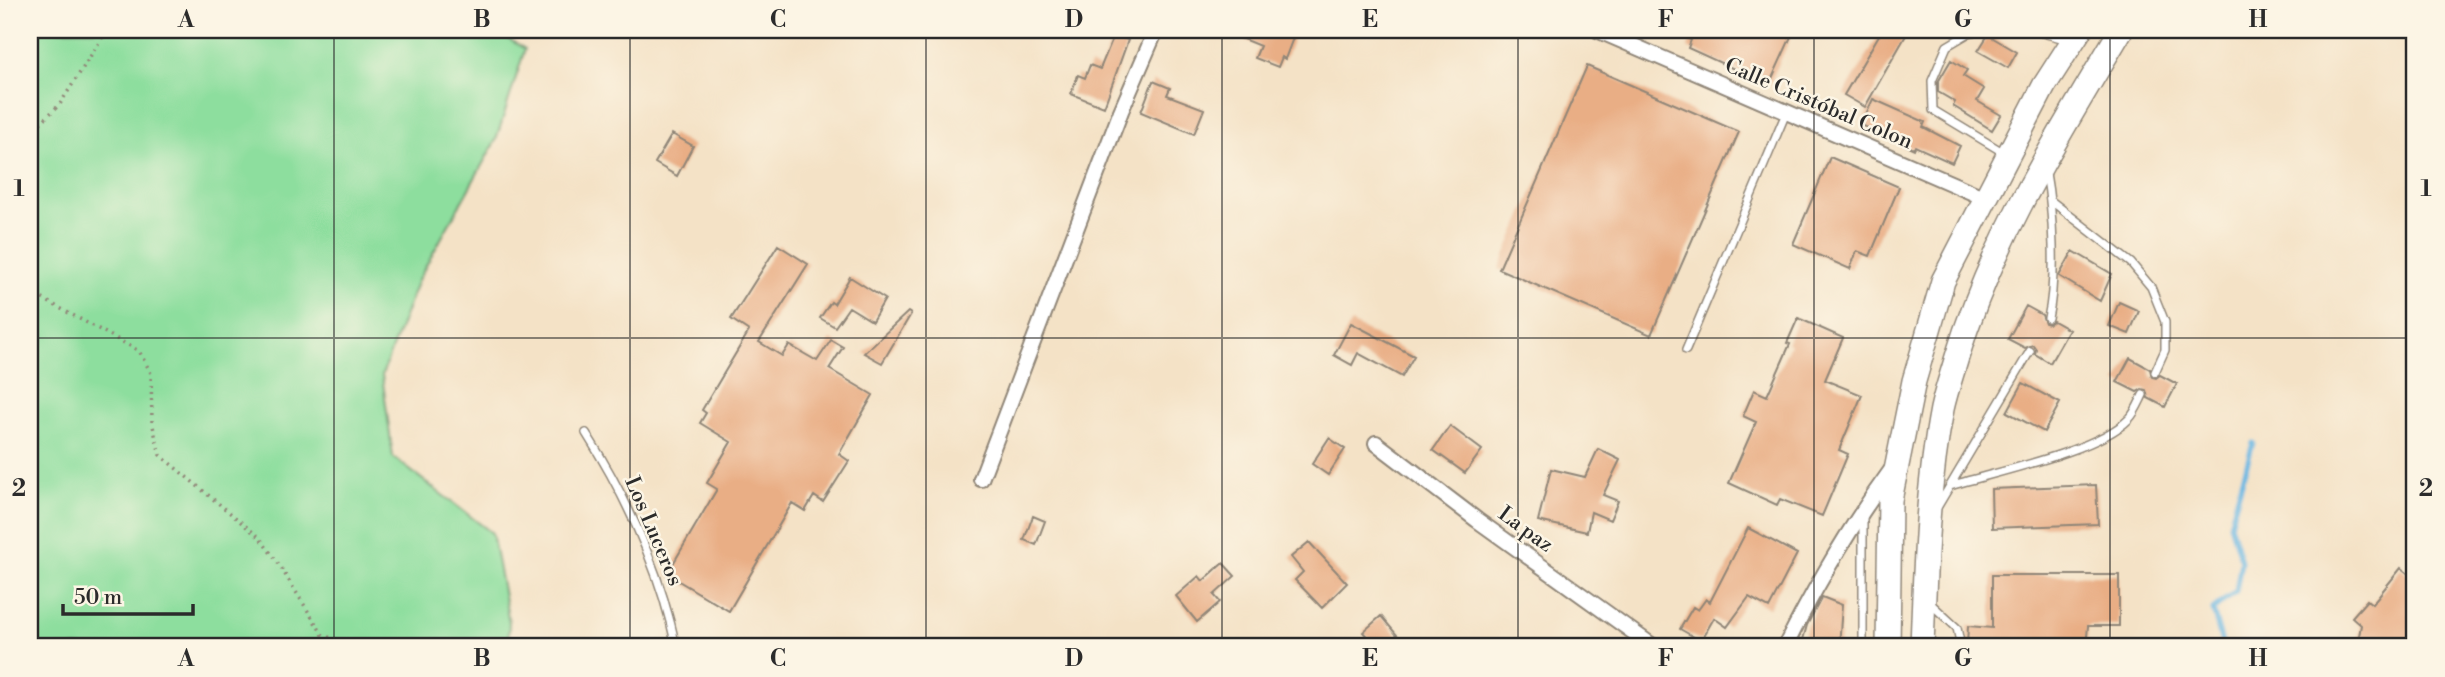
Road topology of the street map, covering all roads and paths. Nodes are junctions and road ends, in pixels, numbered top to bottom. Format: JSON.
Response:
{"nodes":[{"id":1,"x":107,"y":30,"type":"edge"},
{"id":2,"x":1156,"y":30,"type":"edge"},
{"id":3,"x":1597,"y":30,"type":"edge"},
{"id":4,"x":1980,"y":30,"type":"edge"},
{"id":5,"x":2031,"y":30,"type":"edge"},
{"id":6,"x":2121,"y":30,"type":"edge"},
{"id":7,"x":2077,"y":33,"type":"edge"},
{"id":8,"x":1786,"y":112,"type":"junction"},
{"id":9,"x":30,"y":133,"type":"edge"},
{"id":10,"x":2008,"y":155,"type":"junction"},
{"id":11,"x":2043,"y":159,"type":"junction"},
{"id":12,"x":1985,"y":198,"type":"junction"},
{"id":13,"x":2050,"y":200,"type":"junction"},
{"id":14,"x":30,"y":292,"type":"edge"},
{"id":15,"x":2048,"y":318,"type":"dead end"},
{"id":16,"x":1686,"y":350,"type":"dead end"},
{"id":17,"x":2030,"y":351,"type":"dead end"},
{"id":18,"x":2155,"y":372,"type":"dead end"},
{"id":19,"x":2143,"y":395,"type":"dead end"},
{"id":20,"x":586,"y":433,"type":"dead end"},
{"id":21,"x":1376,"y":443,"type":"dead end"},
{"id":22,"x":1898,"y":461,"type":"junction"},
{"id":23,"x":981,"y":479,"type":"dead end"},
{"id":24,"x":1950,"y":486,"type":"junction"},
{"id":25,"x":1864,"y":508,"type":"junction"},
{"id":26,"x":1928,"y":521,"type":"junction"},
{"id":27,"x":1924,"y":597,"type":"junction"},
{"id":28,"x":358,"y":647,"type":"edge"},
{"id":29,"x":675,"y":647,"type":"edge"},
{"id":30,"x":1654,"y":647,"type":"edge"},
{"id":31,"x":1785,"y":647,"type":"edge"},
{"id":32,"x":1863,"y":647,"type":"edge"},
{"id":33,"x":1888,"y":647,"type":"edge"},
{"id":34,"x":1922,"y":647,"type":"edge"},
{"id":35,"x":1961,"y":647,"type":"edge"}],
"edges":[{"from":1,"to":9,"type":"path"},
{"from":2,"to":23,"type":"street"},
{"from":3,"to":8,"type":"street","name":"Calle Cristóbal Colon"},
{"from":4,"to":10,"type":"lane"},
{"from":5,"to":7,"type":"lane"},
{"from":6,"to":11,"type":"main road"},
{"from":7,"to":10,"type":"main road"},
{"from":8,"to":12,"type":"street","name":"Calle Cristóbal Colon"},
{"from":8,"to":16,"type":"lane"},
{"from":10,"to":12,"type":"main road"},
{"from":11,"to":13,"type":"lane"},
{"from":11,"to":26,"type":"main road"},
{"from":12,"to":22,"type":"main road"},
{"from":13,"to":15,"type":"lane"},
{"from":13,"to":18,"type":"lane"},
{"from":14,"to":28,"type":"path"},
{"from":17,"to":24,"type":"lane"},
{"from":19,"to":24,"type":"lane"},
{"from":20,"to":29,"type":"lane","name":"Los Luceros"},
{"from":21,"to":30,"type":"street","name":"La paz"},
{"from":22,"to":25,"type":"street"},
{"from":22,"to":33,"type":"main road"},
{"from":24,"to":26,"type":"lane"},
{"from":25,"to":31,"type":"street"},
{"from":25,"to":32,"type":"lane"},
{"from":26,"to":27,"type":"main road"},
{"from":27,"to":34,"type":"main road"},
{"from":27,"to":35,"type":"lane"}]}
